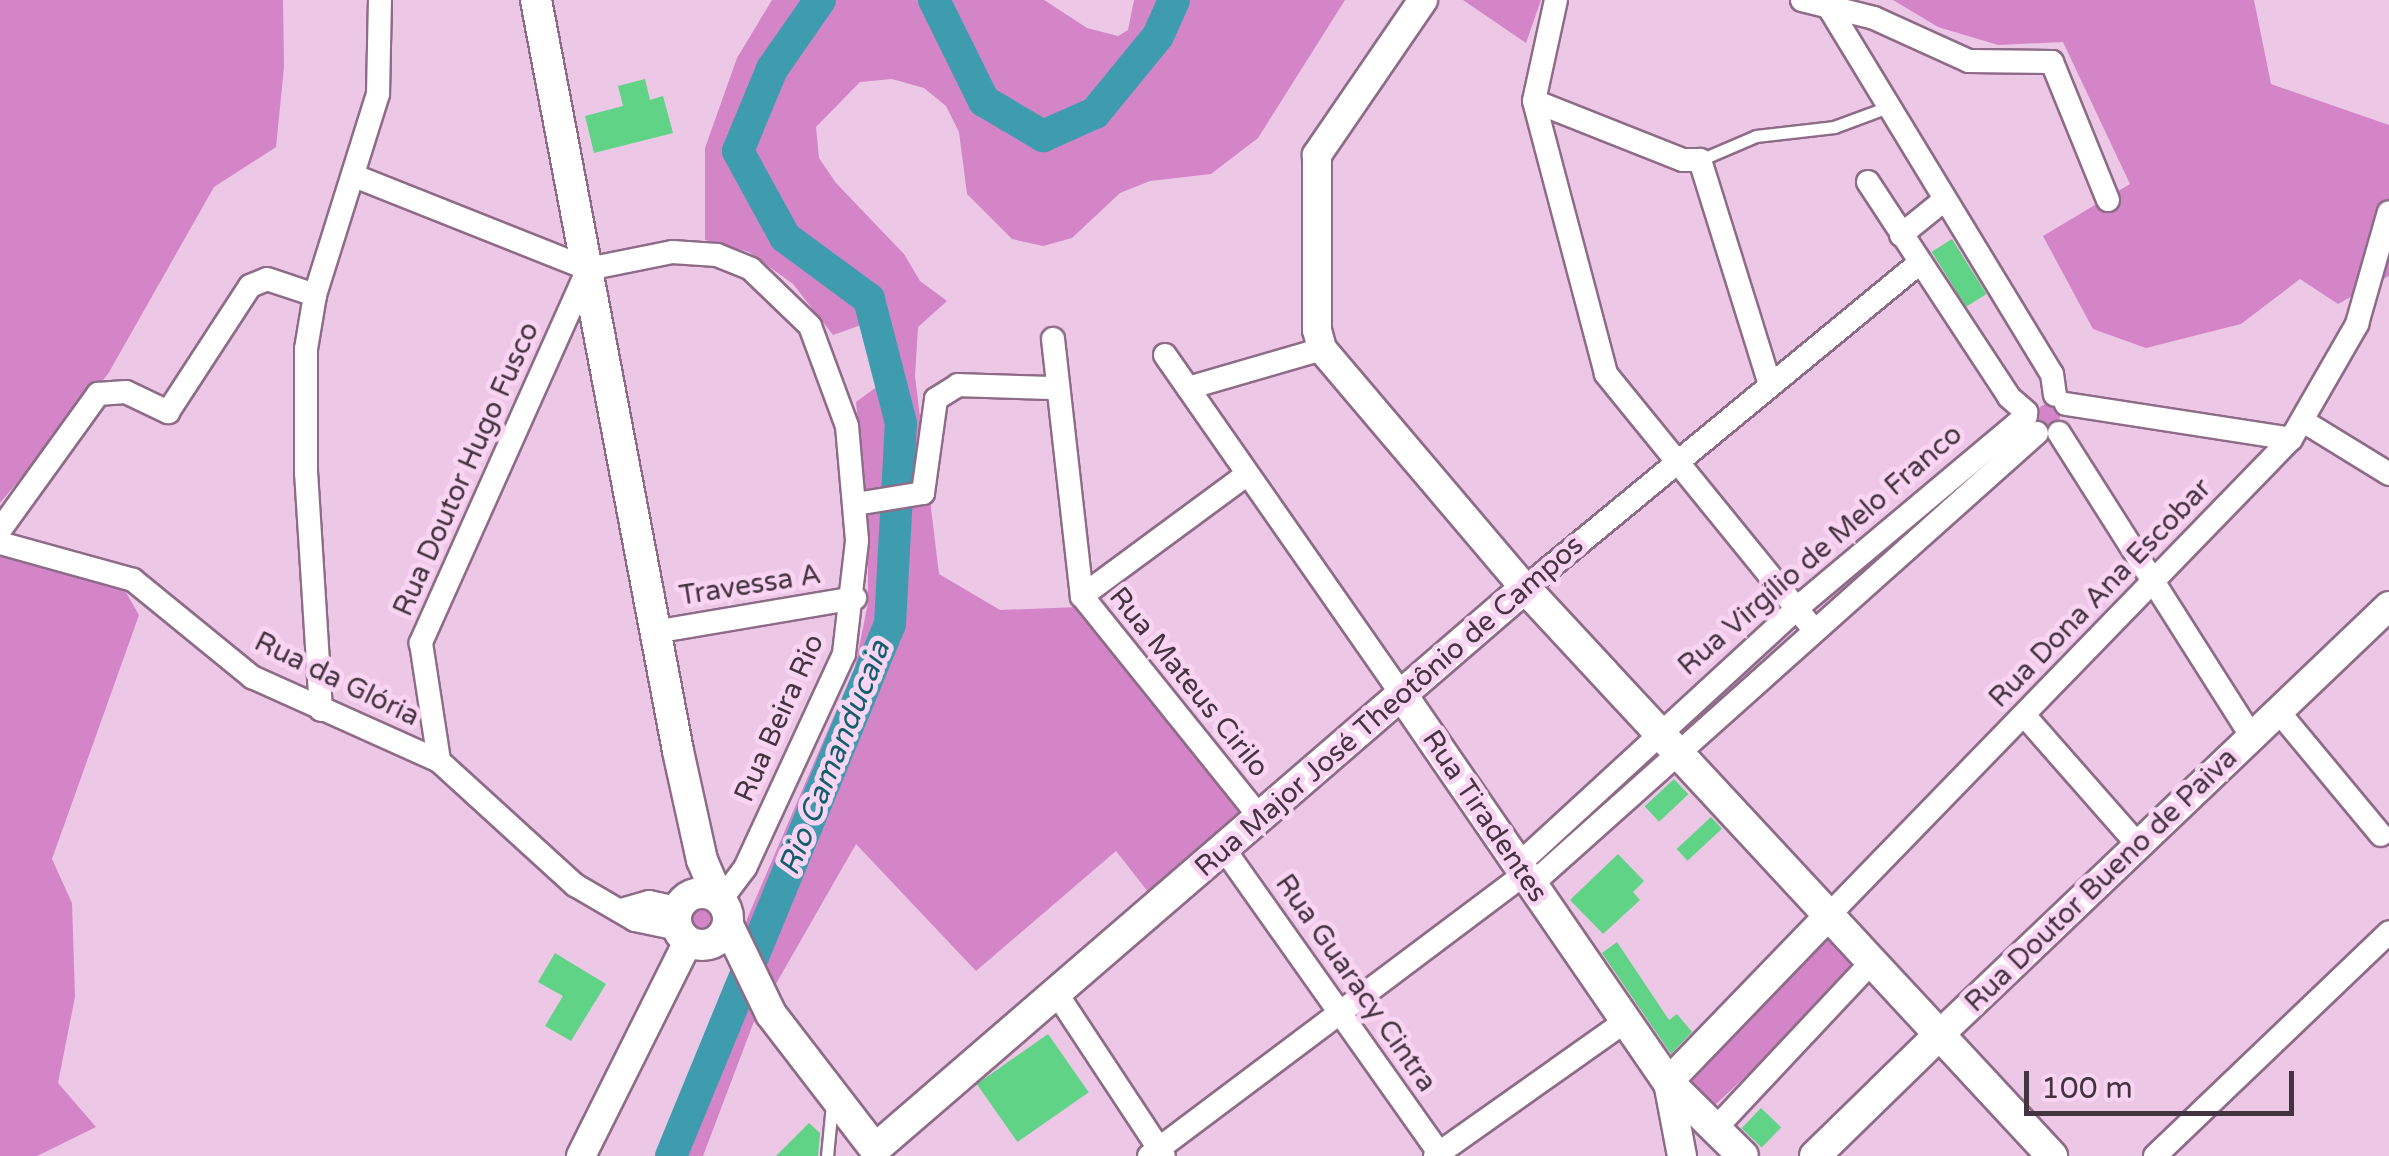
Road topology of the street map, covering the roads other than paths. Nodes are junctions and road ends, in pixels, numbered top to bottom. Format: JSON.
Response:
{"nodes":[{"id":1,"x":380,"y":0,"type":"edge"},
{"id":2,"x":536,"y":0,"type":"edge"},
{"id":3,"x":1423,"y":0,"type":"edge"},
{"id":4,"x":1556,"y":0,"type":"edge"},
{"id":5,"x":1802,"y":0,"type":"edge"},
{"id":6,"x":1828,"y":6,"type":"junction"},
{"id":7,"x":1534,"y":100,"type":"junction"},
{"id":8,"x":1888,"y":107,"type":"junction"},
{"id":9,"x":1700,"y":160,"type":"junction"},
{"id":10,"x":357,"y":176,"type":"junction"},
{"id":11,"x":1868,"y":182,"type":"dead end"},
{"id":12,"x":2108,"y":200,"type":"dead end"},
{"id":13,"x":1943,"y":201,"type":"junction"},
{"id":14,"x":2389,"y":212,"type":"edge"},
{"id":15,"x":1900,"y":235,"type":"junction"},
{"id":16,"x":1918,"y":264,"type":"junction"},
{"id":17,"x":588,"y":269,"type":"junction"},
{"id":18,"x":315,"y":295,"type":"junction"},
{"id":19,"x":1052,"y":339,"type":"dead end"},
{"id":20,"x":1322,"y":349,"type":"junction"},
{"id":21,"x":1164,"y":355,"type":"dead end"},
{"id":22,"x":1769,"y":381,"type":"junction"},
{"id":23,"x":1055,"y":388,"type":"junction"},
{"id":24,"x":1188,"y":388,"type":"junction"},
{"id":25,"x":2061,"y":400,"type":"junction"},
{"id":26,"x":2037,"y":423,"type":"junction"},
{"id":27,"x":2297,"y":430,"type":"junction"},
{"id":28,"x":1673,"y":461,"type":"junction"},
{"id":29,"x":2389,"y":474,"type":"edge"},
{"id":30,"x":1246,"y":476,"type":"junction"},
{"id":31,"x":856,"y":504,"type":"junction"},
{"id":32,"x":0,"y":530,"type":"edge"},
{"id":33,"x":0,"y":543,"type":"edge"},
{"id":34,"x":2151,"y":582,"type":"junction"},
{"id":35,"x":1525,"y":588,"type":"junction"},
{"id":36,"x":1082,"y":596,"type":"junction"},
{"id":37,"x":855,"y":598,"type":"junction"},
{"id":38,"x":2389,"y":606,"type":"edge"},
{"id":39,"x":1797,"y":608,"type":"junction"},
{"id":40,"x":1814,"y":630,"type":"junction"},
{"id":41,"x":654,"y":632,"type":"junction"},
{"id":42,"x":1402,"y":695,"type":"junction"},
{"id":43,"x":321,"y":710,"type":"junction"},
{"id":44,"x":2278,"y":710,"type":"junction"},
{"id":45,"x":2024,"y":714,"type":"junction"},
{"id":46,"x":2251,"y":736,"type":"junction"},
{"id":47,"x":1668,"y":744,"type":"junction"},
{"id":48,"x":438,"y":762,"type":"junction"},
{"id":49,"x":1260,"y":818,"type":"junction"},
{"id":50,"x":2381,"y":835,"type":"dead end"},
{"id":51,"x":2139,"y":846,"type":"junction"},
{"id":52,"x":1224,"y":849,"type":"junction"},
{"id":53,"x":1525,"y":875,"type":"junction"},
{"id":54,"x":1829,"y":914,"type":"junction"},
{"id":55,"x":705,"y":921,"type":"junction"},
{"id":56,"x":2389,"y":932,"type":"edge"},
{"id":57,"x":1872,"y":962,"type":"junction"},
{"id":58,"x":1058,"y":994,"type":"junction"},
{"id":59,"x":1341,"y":1012,"type":"junction"},
{"id":60,"x":1624,"y":1022,"type":"junction"},
{"id":61,"x":1936,"y":1038,"type":"junction"},
{"id":62,"x":1668,"y":1082,"type":"junction"},
{"id":63,"x":834,"y":1095,"type":"junction"},
{"id":64,"x":1714,"y":1129,"type":"junction"},
{"id":65,"x":1157,"y":1153,"type":"edge"},
{"id":66,"x":874,"y":1154,"type":"edge"},
{"id":67,"x":1437,"y":1154,"type":"edge"},
{"id":68,"x":581,"y":1156,"type":"edge"},
{"id":69,"x":826,"y":1156,"type":"edge"},
{"id":70,"x":1682,"y":1156,"type":"edge"},
{"id":71,"x":1743,"y":1156,"type":"edge"},
{"id":72,"x":1815,"y":1156,"type":"edge"},
{"id":73,"x":2052,"y":1156,"type":"edge"},
{"id":74,"x":2155,"y":1156,"type":"edge"}],
"edges":[{"from":1,"to":10,"type":"street"},
{"from":2,"to":17,"type":"main road"},
{"from":3,"to":20,"type":"street"},
{"from":4,"to":7,"type":"street"},
{"from":5,"to":6,"type":"street"},
{"from":6,"to":8,"type":"street"},
{"from":6,"to":12,"type":"street"},
{"from":7,"to":9,"type":"street"},
{"from":7,"to":28,"type":"street"},
{"from":8,"to":9,"type":"lane"},
{"from":8,"to":13,"type":"street"},
{"from":9,"to":22,"type":"street"},
{"from":10,"to":17,"type":"street"},
{"from":10,"to":18,"type":"street"},
{"from":11,"to":15,"type":"street"},
{"from":13,"to":15,"type":"street"},
{"from":13,"to":25,"type":"street"},
{"from":14,"to":27,"type":"street","name":"Rua Dona Ana Escobar"},
{"from":15,"to":16,"type":"street"},
{"from":16,"to":22,"type":"street","name":"Rua Major José Theotônio de Campos"},
{"from":16,"to":26,"type":"street"},
{"from":17,"to":31,"type":"street","name":"Rua Beira Rio"},
{"from":17,"to":41,"type":"main road"},
{"from":17,"to":48,"type":"street","name":"Rua Doutor Hugo Fusco"},
{"from":18,"to":32,"type":"street"},
{"from":18,"to":43,"type":"street"},
{"from":19,"to":23,"type":"street","name":"Rua Mateus Cirilo"},
{"from":20,"to":24,"type":"street"},
{"from":20,"to":35,"type":"street"},
{"from":21,"to":24,"type":"street","name":"Rua Tiradentes"},
{"from":22,"to":28,"type":"street","name":"Rua Major José Theotônio de Campos"},
{"from":23,"to":31,"type":"street"},
{"from":23,"to":36,"type":"street","name":"Rua Mateus Cirilo"},
{"from":24,"to":30,"type":"street","name":"Rua Tiradentes"},
{"from":25,"to":26,"type":"street"},
{"from":25,"to":26,"type":"street"},
{"from":25,"to":27,"type":"street"},
{"from":26,"to":34,"type":"street"},
{"from":26,"to":39,"type":"street","name":"Rua Virgílio de Melo Franco"},
{"from":26,"to":40,"type":"street","name":"Rua Virgílio de Melo Franco"},
{"from":27,"to":29,"type":"street"},
{"from":27,"to":34,"type":"street","name":"Rua Dona Ana Escobar"},
{"from":28,"to":35,"type":"street","name":"Rua Major José Theotônio de Campos"},
{"from":28,"to":39,"type":"street"},
{"from":30,"to":36,"type":"street"},
{"from":30,"to":42,"type":"street","name":"Rua Tiradentes"},
{"from":31,"to":37,"type":"street","name":"Rua Beira Rio"},
{"from":33,"to":43,"type":"street","name":"Rua da Glória"},
{"from":34,"to":45,"type":"street","name":"Rua Dona Ana Escobar"},
{"from":34,"to":46,"type":"street"},
{"from":35,"to":42,"type":"main road","name":"Rua Major José Theotônio de Campos"},
{"from":35,"to":47,"type":"main road"},
{"from":36,"to":49,"type":"street","name":"Rua Mateus Cirilo"},
{"from":37,"to":41,"type":"street","name":"Travessa A"},
{"from":37,"to":55,"type":"street","name":"Rua Beira Rio"},
{"from":38,"to":44,"type":"street","name":"Rua Doutor Bueno de Paiva"},
{"from":39,"to":40,"type":"street"},
{"from":39,"to":47,"type":"street","name":"Rua Virgílio de Melo Franco"},
{"from":40,"to":47,"type":"street","name":"Rua Virgílio de Melo Franco"},
{"from":41,"to":55,"type":"main road"},
{"from":42,"to":49,"type":"main road","name":"Rua Major José Theotônio de Campos"},
{"from":42,"to":53,"type":"main road","name":"Rua Tiradentes"},
{"from":43,"to":48,"type":"street","name":"Rua da Glória"},
{"from":44,"to":46,"type":"street","name":"Rua Doutor Bueno de Paiva"},
{"from":44,"to":50,"type":"street"},
{"from":45,"to":51,"type":"street"},
{"from":45,"to":54,"type":"street","name":"Rua Dona Ana Escobar"},
{"from":46,"to":51,"type":"street","name":"Rua Doutor Bueno de Paiva"},
{"from":47,"to":53,"type":"street"},
{"from":47,"to":54,"type":"main road"},
{"from":48,"to":55,"type":"street"},
{"from":49,"to":52,"type":"main road","name":"Rua Major José Theotônio de Campos"},
{"from":51,"to":61,"type":"street","name":"Rua Doutor Bueno de Paiva"},
{"from":52,"to":58,"type":"main road","name":"Rua Major José Theotônio de Campos"},
{"from":52,"to":59,"type":"street","name":"Rua Guaracy Cintra"},
{"from":53,"to":59,"type":"street"},
{"from":53,"to":60,"type":"main road","name":"Rua Tiradentes"},
{"from":54,"to":57,"type":"main road"},
{"from":54,"to":62,"type":"street"},
{"from":55,"to":63,"type":"main road"},
{"from":55,"to":68,"type":"street"},
{"from":56,"to":74,"type":"street"},
{"from":57,"to":61,"type":"main road"},
{"from":57,"to":64,"type":"street"},
{"from":58,"to":65,"type":"street"},
{"from":58,"to":66,"type":"main road","name":"Rua Major José Theotônio de Campos"},
{"from":59,"to":65,"type":"street"},
{"from":59,"to":67,"type":"street","name":"Rua Guaracy Cintra"},
{"from":60,"to":62,"type":"main road","name":"Rua Tiradentes"},
{"from":60,"to":67,"type":"street"},
{"from":61,"to":72,"type":"main road","name":"Rua Doutor Bueno de Paiva"},
{"from":61,"to":73,"type":"main road"},
{"from":62,"to":64,"type":"main road","name":"Rua Tiradentes"},
{"from":62,"to":70,"type":"street"},
{"from":63,"to":66,"type":"main road"},
{"from":63,"to":69,"type":"lane"},
{"from":64,"to":71,"type":"main road","name":"Rua Tiradentes"}]}
